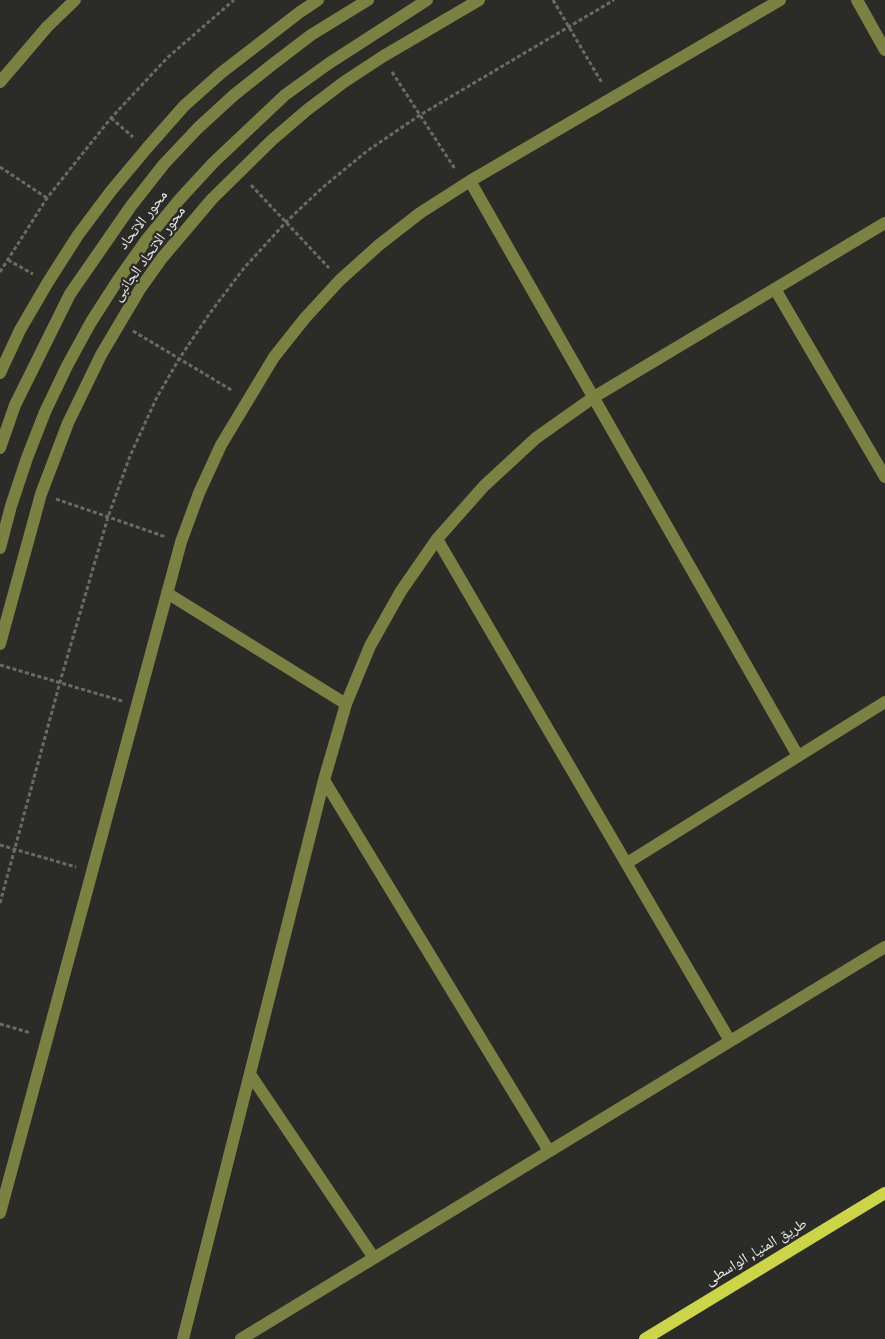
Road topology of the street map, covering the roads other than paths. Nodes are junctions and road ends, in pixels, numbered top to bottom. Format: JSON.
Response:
{"nodes":[{"id":1,"x":75,"y":0,"type":"edge"},
{"id":2,"x":318,"y":0,"type":"edge"},
{"id":3,"x":368,"y":0,"type":"edge"},
{"id":4,"x":427,"y":0,"type":"edge"},
{"id":5,"x":479,"y":0,"type":"edge"},
{"id":6,"x":780,"y":0,"type":"edge"},
{"id":7,"x":857,"y":0,"type":"edge"},
{"id":8,"x":885,"y":50,"type":"edge"},
{"id":9,"x":0,"y":82,"type":"edge"},
{"id":10,"x":467,"y":183,"type":"junction"},
{"id":11,"x":885,"y":223,"type":"edge"},
{"id":12,"x":775,"y":289,"type":"junction"},
{"id":13,"x":0,"y":373,"type":"edge"},
{"id":14,"x":594,"y":397,"type":"junction"},
{"id":15,"x":0,"y":448,"type":"edge"},
{"id":16,"x":885,"y":477,"type":"edge"},
{"id":17,"x":437,"y":539,"type":"junction"},
{"id":18,"x":0,"y":548,"type":"edge"},
{"id":19,"x":167,"y":593,"type":"junction"},
{"id":20,"x":0,"y":644,"type":"edge"},
{"id":21,"x":885,"y":702,"type":"edge"},
{"id":22,"x":346,"y":704,"type":"junction"},
{"id":23,"x":798,"y":756,"type":"junction"},
{"id":24,"x":324,"y":780,"type":"junction"},
{"id":25,"x":627,"y":863,"type":"junction"},
{"id":26,"x":885,"y":947,"type":"edge"},
{"id":27,"x":730,"y":1041,"type":"junction"},
{"id":28,"x":250,"y":1074,"type":"junction"},
{"id":29,"x":549,"y":1151,"type":"junction"},
{"id":30,"x":885,"y":1193,"type":"edge"},
{"id":31,"x":0,"y":1213,"type":"edge"},
{"id":32,"x":374,"y":1258,"type":"junction"},
{"id":33,"x":183,"y":1339,"type":"edge"},
{"id":34,"x":241,"y":1339,"type":"edge"},
{"id":35,"x":644,"y":1339,"type":"edge"}],
"edges":[{"from":1,"to":9,"type":"street"},
{"from":2,"to":13,"type":"street"},
{"from":3,"to":15,"type":"street","name":"محور الاتحاد"},
{"from":4,"to":18,"type":"street","name":"محور الاتحاد"},
{"from":5,"to":20,"type":"street","name":"محور الاتحاد الجانبى"},
{"from":6,"to":10,"type":"street"},
{"from":7,"to":8,"type":"street"},
{"from":10,"to":14,"type":"street"},
{"from":10,"to":19,"type":"street"},
{"from":11,"to":12,"type":"street"},
{"from":12,"to":14,"type":"street"},
{"from":12,"to":16,"type":"street"},
{"from":14,"to":17,"type":"street"},
{"from":14,"to":23,"type":"street"},
{"from":17,"to":22,"type":"street"},
{"from":17,"to":25,"type":"street"},
{"from":19,"to":22,"type":"street"},
{"from":19,"to":31,"type":"street"},
{"from":21,"to":23,"type":"street"},
{"from":22,"to":24,"type":"street"},
{"from":23,"to":25,"type":"street"},
{"from":24,"to":28,"type":"street"},
{"from":24,"to":29,"type":"street"},
{"from":25,"to":27,"type":"street"},
{"from":26,"to":27,"type":"street"},
{"from":27,"to":29,"type":"street"},
{"from":28,"to":32,"type":"street"},
{"from":28,"to":33,"type":"street"},
{"from":29,"to":32,"type":"street"},
{"from":30,"to":35,"type":"main road","name":"طريق المنيا, الواسطى"},
{"from":32,"to":34,"type":"street"}]}
